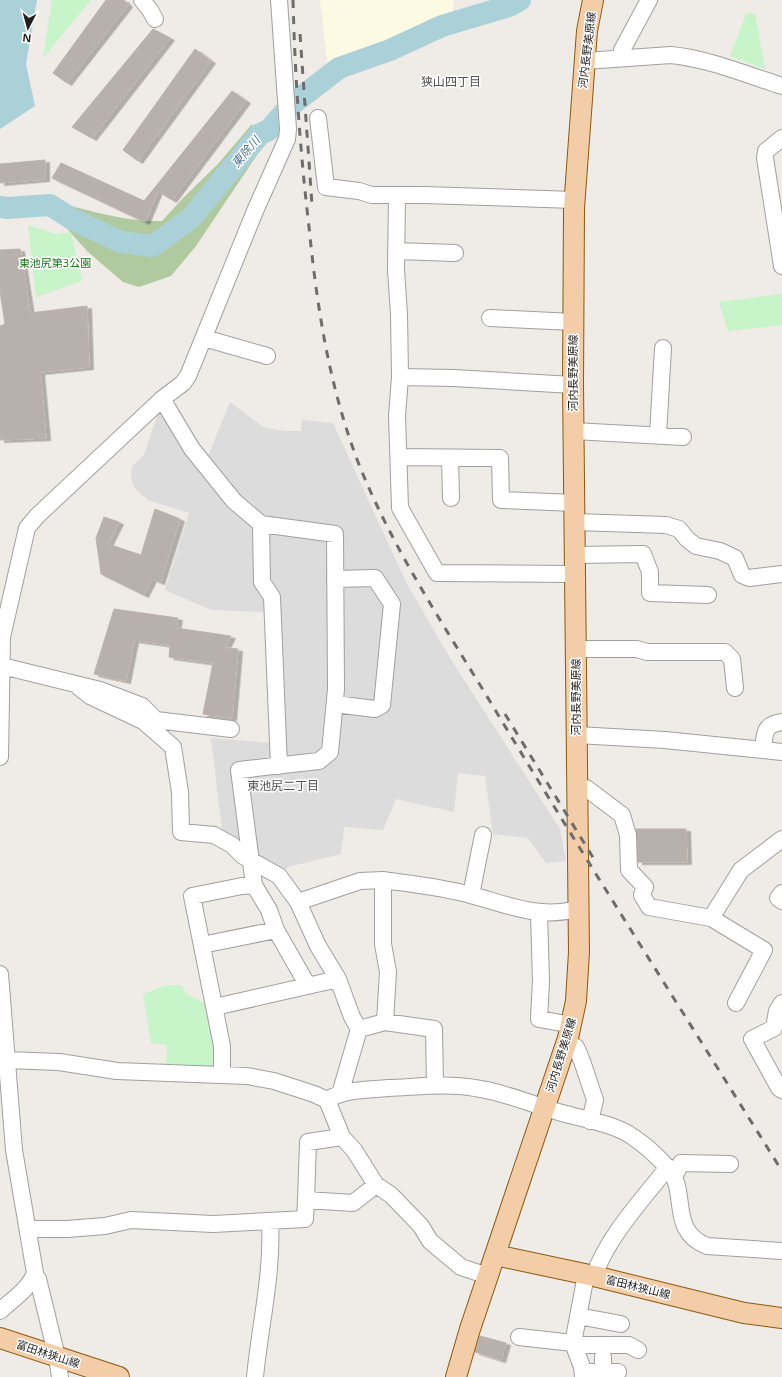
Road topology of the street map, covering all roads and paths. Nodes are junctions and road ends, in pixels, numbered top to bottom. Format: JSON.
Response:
{"nodes":[{"id":1,"x":142,"y":0,"type":"edge"},
{"id":2,"x":279,"y":0,"type":"edge"},
{"id":3,"x":593,"y":0,"type":"edge"},
{"id":4,"x":650,"y":0,"type":"edge"},
{"id":5,"x":155,"y":19,"type":"dead end"},
{"id":6,"x":624,"y":58,"type":"junction"},
{"id":7,"x":585,"y":61,"type":"junction"},
{"id":8,"x":782,"y":86,"type":"edge"},
{"id":9,"x":318,"y":118,"type":"dead end"},
{"id":10,"x":782,"y":138,"type":"edge"},
{"id":11,"x":397,"y":195,"type":"junction"},
{"id":12,"x":574,"y":200,"type":"junction"},
{"id":13,"x":396,"y":251,"type":"junction"},
{"id":14,"x":455,"y":252,"type":"dead end"},
{"id":15,"x":782,"y":266,"type":"edge"},
{"id":16,"x":490,"y":318,"type":"dead end"},
{"id":17,"x":573,"y":322,"type":"junction"},
{"id":18,"x":204,"y":338,"type":"junction"},
{"id":19,"x":663,"y":348,"type":"dead end"},
{"id":20,"x":267,"y":356,"type":"dead end"},
{"id":21,"x":400,"y":377,"type":"junction"},
{"id":22,"x":573,"y":385,"type":"junction"},
{"id":23,"x":162,"y":399,"type":"junction"},
{"id":24,"x":574,"y":431,"type":"junction"},
{"id":25,"x":658,"y":435,"type":"junction"},
{"id":26,"x":682,"y":437,"type":"dead end"},
{"id":27,"x":399,"y":457,"type":"junction"},
{"id":28,"x":450,"y":458,"type":"junction"},
{"id":29,"x":451,"y":498,"type":"dead end"},
{"id":30,"x":575,"y":512,"type":"junction"},
{"id":31,"x":261,"y":524,"type":"junction"},
{"id":32,"x":576,"y":564,"type":"junction"},
{"id":33,"x":782,"y":574,"type":"edge"},
{"id":34,"x":335,"y":579,"type":"junction"},
{"id":35,"x":708,"y":595,"type":"dead end"},
{"id":36,"x":576,"y":649,"type":"junction"},
{"id":37,"x":2,"y":666,"type":"junction"},
{"id":38,"x":75,"y":684,"type":"junction"},
{"id":39,"x":735,"y":688,"type":"dead end"},
{"id":40,"x":335,"y":704,"type":"junction"},
{"id":41,"x":782,"y":722,"type":"edge"},
{"id":42,"x":231,"y":729,"type":"dead end"},
{"id":43,"x":577,"y":735,"type":"junction"},
{"id":44,"x":763,"y":750,"type":"junction"},
{"id":45,"x":782,"y":752,"type":"edge"},
{"id":46,"x":0,"y":757,"type":"edge"},
{"id":47,"x":279,"y":766,"type":"junction"},
{"id":48,"x":577,"y":788,"type":"junction"},
{"id":49,"x":483,"y":835,"type":"dead end"},
{"id":50,"x":782,"y":839,"type":"edge"},
{"id":51,"x":251,"y":860,"type":"junction"},
{"id":52,"x":383,"y":880,"type":"junction"},
{"id":53,"x":254,"y":885,"type":"junction"},
{"id":54,"x":782,"y":893,"type":"edge"},
{"id":55,"x":471,"y":895,"type":"junction"},
{"id":56,"x":782,"y":901,"type":"edge"},
{"id":57,"x":298,"y":902,"type":"junction"},
{"id":58,"x":578,"y":909,"type":"junction"},
{"id":59,"x":539,"y":913,"type":"junction"},
{"id":60,"x":711,"y":918,"type":"junction"},
{"id":61,"x":276,"y":930,"type":"junction"},
{"id":62,"x":202,"y":944,"type":"junction"},
{"id":63,"x":0,"y":974,"type":"edge"},
{"id":64,"x":338,"y":979,"type":"junction"},
{"id":65,"x":308,"y":986,"type":"junction"},
{"id":66,"x":736,"y":1003,"type":"dead end"},
{"id":67,"x":782,"y":1003,"type":"edge"},
{"id":68,"x":215,"y":1008,"type":"junction"},
{"id":69,"x":385,"y":1022,"type":"junction"},
{"id":70,"x":359,"y":1029,"type":"junction"},
{"id":71,"x":569,"y":1034,"type":"junction"},
{"id":72,"x":7,"y":1060,"type":"junction"},
{"id":73,"x":222,"y":1075,"type":"junction"},
{"id":74,"x":435,"y":1085,"type":"junction"},
{"id":75,"x":782,"y":1090,"type":"edge"},
{"id":76,"x":333,"y":1097,"type":"junction"},
{"id":77,"x":545,"y":1108,"type":"junction"},
{"id":78,"x":590,"y":1121,"type":"junction"},
{"id":79,"x":342,"y":1137,"type":"junction"},
{"id":80,"x":730,"y":1164,"type":"dead end"},
{"id":81,"x":671,"y":1172,"type":"junction"},
{"id":82,"x":376,"y":1185,"type":"junction"},
{"id":83,"x":306,"y":1200,"type":"junction"},
{"id":84,"x":270,"y":1221,"type":"junction"},
{"id":85,"x":29,"y":1228,"type":"junction"},
{"id":86,"x":782,"y":1251,"type":"edge"},
{"id":87,"x":495,"y":1255,"type":"junction"},
{"id":88,"x":34,"y":1276,"type":"junction"},
{"id":89,"x":488,"y":1276,"type":"junction"},
{"id":90,"x":590,"y":1276,"type":"junction"},
{"id":91,"x":0,"y":1311,"type":"edge"},
{"id":92,"x":578,"y":1316,"type":"junction"},
{"id":93,"x":782,"y":1318,"type":"edge"},
{"id":94,"x":614,"y":1319,"type":"dead end"},
{"id":95,"x":519,"y":1337,"type":"dead end"},
{"id":96,"x":0,"y":1338,"type":"edge"},
{"id":97,"x":574,"y":1344,"type":"junction"},
{"id":98,"x":638,"y":1350,"type":"dead end"},
{"id":99,"x":57,"y":1357,"type":"junction"},
{"id":100,"x":608,"y":1367,"type":"dead end"},
{"id":101,"x":583,"y":1375,"type":"edge"},
{"id":102,"x":60,"y":1377,"type":"edge"},
{"id":103,"x":119,"y":1377,"type":"edge"},
{"id":104,"x":254,"y":1377,"type":"edge"},
{"id":105,"x":456,"y":1377,"type":"edge"}],
"edges":[{"from":1,"to":5,"type":"street"},
{"from":2,"to":18,"type":"street"},
{"from":3,"to":7,"type":"main road","name":"河内長野美原線"},
{"from":4,"to":6,"type":"street"},
{"from":6,"to":7,"type":"street"},
{"from":6,"to":8,"type":"street"},
{"from":7,"to":12,"type":"main road","name":"河内長野美原線"},
{"from":9,"to":11,"type":"street"},
{"from":10,"to":15,"type":"street"},
{"from":11,"to":12,"type":"street"},
{"from":11,"to":13,"type":"street"},
{"from":12,"to":17,"type":"main road","name":"河内長野美原線"},
{"from":13,"to":14,"type":"street"},
{"from":13,"to":21,"type":"street"},
{"from":16,"to":17,"type":"street"},
{"from":17,"to":22,"type":"main road","name":"河内長野美原線"},
{"from":18,"to":20,"type":"street"},
{"from":18,"to":23,"type":"street"},
{"from":19,"to":25,"type":"street"},
{"from":21,"to":22,"type":"street"},
{"from":21,"to":27,"type":"street"},
{"from":22,"to":24,"type":"main road","name":"河内長野美原線"},
{"from":23,"to":31,"type":"street"},
{"from":23,"to":37,"type":"street"},
{"from":24,"to":25,"type":"street"},
{"from":24,"to":30,"type":"main road","name":"河内長野美原線"},
{"from":25,"to":26,"type":"street"},
{"from":27,"to":28,"type":"street"},
{"from":27,"to":32,"type":"street"},
{"from":28,"to":29,"type":"street"},
{"from":28,"to":30,"type":"street"},
{"from":30,"to":32,"type":"main road","name":"河内長野美原線"},
{"from":30,"to":33,"type":"street"},
{"from":31,"to":34,"type":"street"},
{"from":31,"to":47,"type":"street"},
{"from":32,"to":35,"type":"street"},
{"from":32,"to":36,"type":"main road","name":"河内長野美原線"},
{"from":34,"to":40,"type":"street"},
{"from":34,"to":40,"type":"street"},
{"from":36,"to":39,"type":"street"},
{"from":36,"to":43,"type":"main road","name":"河内長野美原線"},
{"from":37,"to":38,"type":"street"},
{"from":37,"to":46,"type":"street"},
{"from":38,"to":42,"type":"street"},
{"from":38,"to":51,"type":"street"},
{"from":40,"to":47,"type":"street"},
{"from":41,"to":44,"type":"street"},
{"from":43,"to":44,"type":"street"},
{"from":43,"to":48,"type":"main road","name":"河内長野美原線"},
{"from":44,"to":45,"type":"street"},
{"from":47,"to":51,"type":"street"},
{"from":48,"to":58,"type":"main road","name":"河内長野美原線"},
{"from":48,"to":60,"type":"street"},
{"from":49,"to":55,"type":"street"},
{"from":50,"to":60,"type":"street"},
{"from":51,"to":53,"type":"street"},
{"from":51,"to":57,"type":"street"},
{"from":52,"to":55,"type":"street"},
{"from":52,"to":57,"type":"street"},
{"from":52,"to":69,"type":"street"},
{"from":53,"to":61,"type":"street"},
{"from":53,"to":62,"type":"street"},
{"from":54,"to":56,"type":"street"},
{"from":55,"to":59,"type":"street"},
{"from":57,"to":64,"type":"street"},
{"from":58,"to":59,"type":"street"},
{"from":58,"to":71,"type":"main road","name":"河内長野美原線"},
{"from":59,"to":71,"type":"street"},
{"from":60,"to":66,"type":"street"},
{"from":61,"to":62,"type":"street"},
{"from":61,"to":65,"type":"street"},
{"from":62,"to":68,"type":"street"},
{"from":63,"to":72,"type":"street"},
{"from":64,"to":65,"type":"street"},
{"from":64,"to":70,"type":"street"},
{"from":65,"to":68,"type":"street"},
{"from":67,"to":75,"type":"street"},
{"from":68,"to":73,"type":"street"},
{"from":69,"to":70,"type":"street"},
{"from":69,"to":74,"type":"street"},
{"from":70,"to":76,"type":"street"},
{"from":71,"to":77,"type":"main road","name":"河内長野美原線"},
{"from":71,"to":78,"type":"street"},
{"from":72,"to":73,"type":"street"},
{"from":72,"to":85,"type":"street"},
{"from":73,"to":76,"type":"street"},
{"from":74,"to":76,"type":"street"},
{"from":74,"to":77,"type":"street"},
{"from":76,"to":79,"type":"street"},
{"from":77,"to":78,"type":"street"},
{"from":77,"to":87,"type":"main road","name":"河内長野美原線"},
{"from":78,"to":81,"type":"street"},
{"from":79,"to":82,"type":"street"},
{"from":79,"to":83,"type":"street"},
{"from":80,"to":81,"type":"street"},
{"from":81,"to":86,"type":"street"},
{"from":81,"to":90,"type":"street"},
{"from":82,"to":83,"type":"street"},
{"from":82,"to":89,"type":"street"},
{"from":83,"to":84,"type":"street"},
{"from":84,"to":85,"type":"street"},
{"from":84,"to":104,"type":"street"},
{"from":85,"to":88,"type":"street"},
{"from":87,"to":89,"type":"main road","name":"河内長野美原線"},
{"from":87,"to":90,"type":"main road","name":"富田林狭山線"},
{"from":88,"to":91,"type":"street"},
{"from":88,"to":99,"type":"street"},
{"from":89,"to":105,"type":"main road","name":"河内長野美原線"},
{"from":90,"to":92,"type":"street"},
{"from":90,"to":93,"type":"main road","name":"富田林狭山線"},
{"from":92,"to":94,"type":"street"},
{"from":92,"to":97,"type":"street"},
{"from":95,"to":97,"type":"street"},
{"from":96,"to":99,"type":"main road","name":"富田林狭山線"},
{"from":97,"to":98,"type":"street"},
{"from":97,"to":101,"type":"street"},
{"from":99,"to":102,"type":"street"},
{"from":99,"to":103,"type":"main road","name":"富田林狭山線"},
{"from":100,"to":101,"type":"street"}]}
